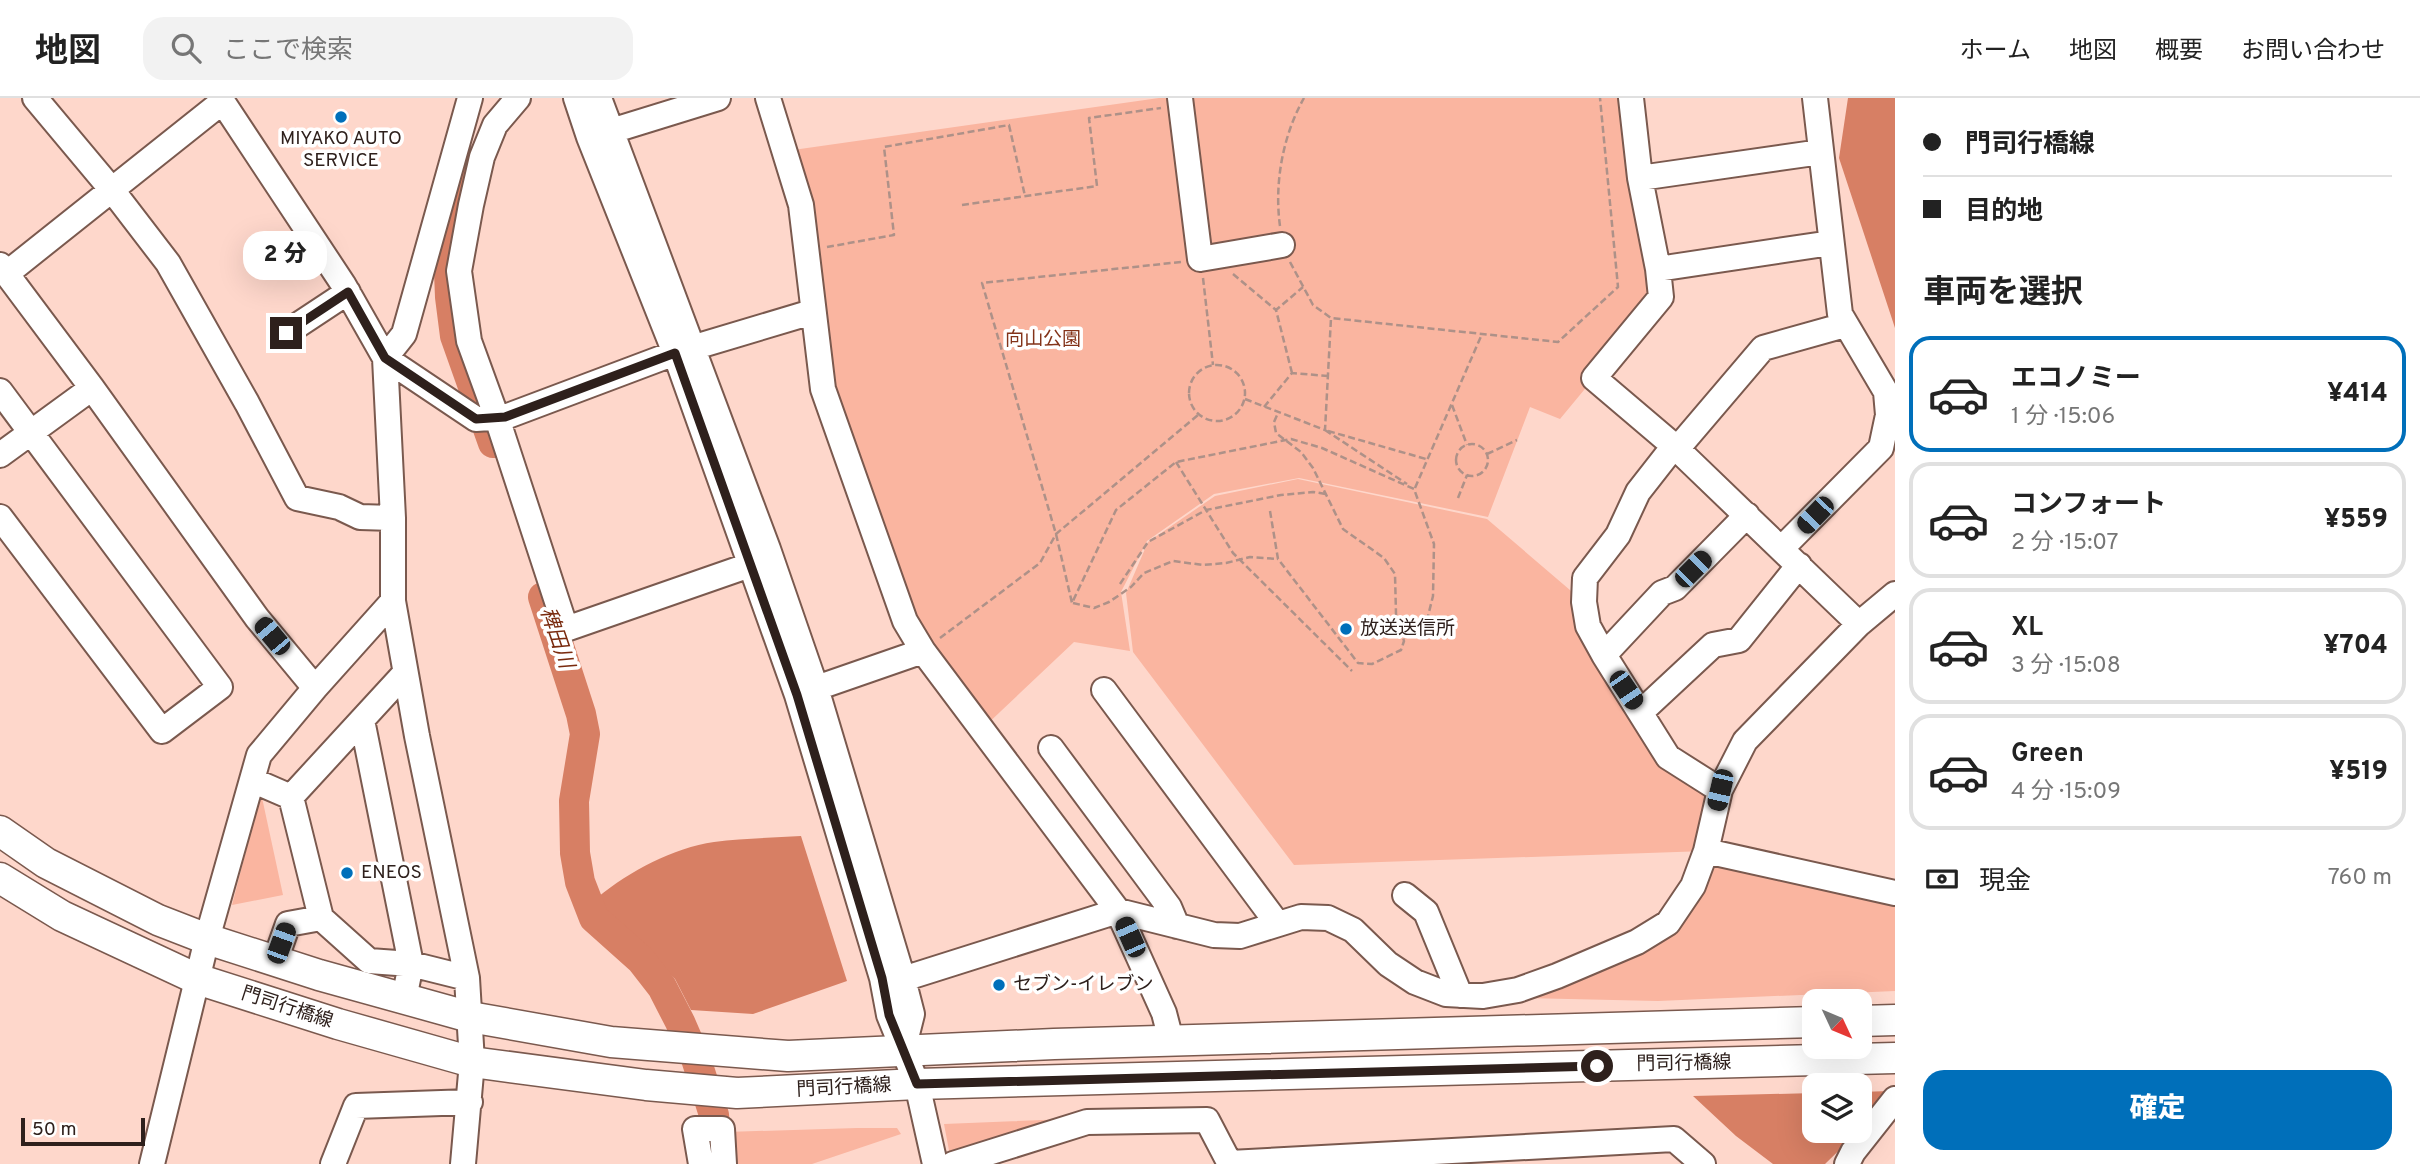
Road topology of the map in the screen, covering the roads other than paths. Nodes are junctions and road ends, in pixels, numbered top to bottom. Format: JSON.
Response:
{"nodes":[{"id":1,"x":35,"y":98,"type":"edge"},
{"id":2,"x":470,"y":98,"type":"edge"},
{"id":3,"x":518,"y":98,"type":"edge"},
{"id":4,"x":576,"y":98,"type":"edge"},
{"id":5,"x":599,"y":98,"type":"edge"},
{"id":6,"x":718,"y":98,"type":"edge"},
{"id":7,"x":768,"y":98,"type":"edge"},
{"id":8,"x":1632,"y":98,"type":"edge"},
{"id":9,"x":1815,"y":98,"type":"edge"},
{"id":10,"x":221,"y":100,"type":"edge"},
{"id":11,"x":1181,"y":102,"type":"edge"},
{"id":12,"x":600,"y":134,"type":"junction"},
{"id":13,"x":1821,"y":152,"type":"junction"},
{"id":14,"x":1640,"y":178,"type":"junction"},
{"id":15,"x":112,"y":190,"type":"junction"},
{"id":16,"x":1831,"y":243,"type":"junction"},
{"id":17,"x":1282,"y":245,"type":"road end"},
{"id":18,"x":3,"y":269,"type":"edge"},
{"id":19,"x":1658,"y":269,"type":"junction"},
{"id":20,"x":348,"y":292,"type":"junction"},
{"id":21,"x":812,"y":312,"type":"junction"},
{"id":22,"x":1846,"y":324,"type":"junction"},
{"id":23,"x":286,"y":333,"type":"dead end"},
{"id":24,"x":684,"y":350,"type":"junction"},
{"id":25,"x":385,"y":358,"type":"junction"},
{"id":26,"x":92,"y":388,"type":"junction"},
{"id":27,"x":0,"y":391,"type":"edge"},
{"id":28,"x":497,"y":418,"type":"junction"},
{"id":29,"x":30,"y":432,"type":"junction"},
{"id":30,"x":1676,"y":448,"type":"junction"},
{"id":31,"x":0,"y":455,"type":"edge"},
{"id":32,"x":1747,"y":515,"type":"junction"},
{"id":33,"x":0,"y":517,"type":"edge"},
{"id":34,"x":393,"y":518,"type":"junction"},
{"id":35,"x":1791,"y":557,"type":"junction"},
{"id":36,"x":751,"y":565,"type":"junction"},
{"id":37,"x":1895,"y":594,"type":"edge"},
{"id":38,"x":393,"y":601,"type":"junction"},
{"id":39,"x":1859,"y":624,"type":"junction"},
{"id":40,"x":923,"y":650,"type":"junction"},
{"id":41,"x":1604,"y":655,"type":"junction"},
{"id":42,"x":405,"y":673,"type":"junction"},
{"id":43,"x":315,"y":688,"type":"junction"},
{"id":44,"x":1104,"y":690,"type":"dead end"},
{"id":45,"x":806,"y":692,"type":"junction"},
{"id":46,"x":1641,"y":712,"type":"junction"},
{"id":47,"x":362,"y":720,"type":"junction"},
{"id":48,"x":1051,"y":748,"type":"dead end"},
{"id":49,"x":252,"y":779,"type":"junction"},
{"id":50,"x":1720,"y":790,"type":"junction"},
{"id":51,"x":291,"y":797,"type":"junction"},
{"id":52,"x":0,"y":831,"type":"edge"},
{"id":53,"x":1706,"y":851,"type":"junction"},
{"id":54,"x":0,"y":878,"type":"edge"},
{"id":55,"x":1895,"y":893,"type":"edge"},
{"id":56,"x":1405,"y":895,"type":"dead end"},
{"id":57,"x":1118,"y":911,"type":"junction"},
{"id":58,"x":321,"y":918,"type":"junction"},
{"id":59,"x":1277,"y":923,"type":"junction"},
{"id":60,"x":1177,"y":926,"type":"junction"},
{"id":61,"x":207,"y":939,"type":"junction"},
{"id":62,"x":275,"y":961,"type":"junction"},
{"id":63,"x":411,"y":964,"type":"junction"},
{"id":64,"x":467,"y":978,"type":"junction"},
{"id":65,"x":197,"y":979,"type":"junction"},
{"id":66,"x":893,"y":979,"type":"junction"},
{"id":67,"x":1460,"y":995,"type":"junction"},
{"id":68,"x":404,"y":999,"type":"junction"},
{"id":69,"x":470,"y":1017,"type":"junction"},
{"id":70,"x":1895,"y":1020,"type":"edge"},
{"id":71,"x":1872,"y":1021,"type":"edge"},
{"id":72,"x":1802,"y":1022,"type":"edge"},
{"id":73,"x":1171,"y":1040,"type":"junction"},
{"id":74,"x":903,"y":1050,"type":"junction"},
{"id":75,"x":1895,"y":1058,"type":"edge"},
{"id":76,"x":472,"y":1062,"type":"junction"},
{"id":77,"x":917,"y":1084,"type":"junction"},
{"id":78,"x":1895,"y":1099,"type":"edge"},
{"id":79,"x":470,"y":1102,"type":"junction"},
{"id":80,"x":1562,"y":1154,"type":"edge"},
{"id":81,"x":1324,"y":1160,"type":"edge"},
{"id":82,"x":1230,"y":1163,"type":"edge"},
{"id":83,"x":152,"y":1164,"type":"edge"},
{"id":84,"x":333,"y":1164,"type":"edge"},
{"id":85,"x":463,"y":1164,"type":"edge"},
{"id":86,"x":701,"y":1164,"type":"edge"},
{"id":87,"x":724,"y":1164,"type":"edge"},
{"id":88,"x":934,"y":1164,"type":"edge"},
{"id":89,"x":953,"y":1164,"type":"edge"},
{"id":90,"x":1703,"y":1164,"type":"edge"},
{"id":91,"x":1847,"y":1164,"type":"edge"}],
"edges":[{"from":1,"to":15,"type":"street"},
{"from":2,"to":25,"type":"street"},
{"from":3,"to":28,"type":"street"},
{"from":4,"to":12,"type":"street"},
{"from":5,"to":12,"type":"street"},
{"from":6,"to":12,"type":"street"},
{"from":7,"to":21,"type":"street"},
{"from":8,"to":14,"type":"street"},
{"from":9,"to":13,"type":"street"},
{"from":10,"to":15,"type":"street"},
{"from":10,"to":20,"type":"street"},
{"from":11,"to":17,"type":"street"},
{"from":12,"to":24,"type":"street"},
{"from":13,"to":14,"type":"street"},
{"from":13,"to":16,"type":"street"},
{"from":14,"to":19,"type":"street"},
{"from":15,"to":18,"type":"street"},
{"from":15,"to":34,"type":"street"},
{"from":16,"to":19,"type":"street"},
{"from":16,"to":22,"type":"street"},
{"from":18,"to":26,"type":"street"},
{"from":19,"to":30,"type":"street"},
{"from":20,"to":23,"type":"street"},
{"from":20,"to":25,"type":"street"},
{"from":21,"to":24,"type":"street"},
{"from":21,"to":40,"type":"street"},
{"from":22,"to":30,"type":"street"},
{"from":22,"to":35,"type":"street"},
{"from":24,"to":28,"type":"street"},
{"from":24,"to":36,"type":"street"},
{"from":24,"to":45,"type":"street"},
{"from":25,"to":28,"type":"street"},
{"from":25,"to":34,"type":"street"},
{"from":26,"to":29,"type":"street"},
{"from":26,"to":43,"type":"street"},
{"from":27,"to":29,"type":"street"},
{"from":28,"to":36,"type":"street"},
{"from":29,"to":31,"type":"street"},
{"from":29,"to":33,"type":"street"},
{"from":30,"to":32,"type":"street"},
{"from":30,"to":41,"type":"street"},
{"from":32,"to":35,"type":"street"},
{"from":32,"to":41,"type":"street"},
{"from":34,"to":38,"type":"street"},
{"from":35,"to":39,"type":"street"},
{"from":35,"to":46,"type":"street"},
{"from":36,"to":45,"type":"street"},
{"from":37,"to":39,"type":"street"},
{"from":38,"to":42,"type":"street"},
{"from":38,"to":43,"type":"street"},
{"from":39,"to":50,"type":"street"},
{"from":40,"to":45,"type":"street"},
{"from":40,"to":57,"type":"street"},
{"from":41,"to":46,"type":"street"},
{"from":42,"to":47,"type":"street"},
{"from":42,"to":64,"type":"street"},
{"from":43,"to":49,"type":"street"},
{"from":44,"to":59,"type":"street"},
{"from":45,"to":66,"type":"street"},
{"from":46,"to":50,"type":"street"},
{"from":47,"to":51,"type":"street"},
{"from":47,"to":63,"type":"street"},
{"from":48,"to":60,"type":"street"},
{"from":49,"to":51,"type":"street"},
{"from":49,"to":61,"type":"street"},
{"from":50,"to":53,"type":"street"},
{"from":51,"to":58,"type":"street"},
{"from":52,"to":61,"type":"main road","name":"門司行橋線"},
{"from":53,"to":55,"type":"street"},
{"from":53,"to":67,"type":"street"},
{"from":54,"to":65,"type":"main road","name":"門司行橋線"},
{"from":56,"to":67,"type":"street"},
{"from":57,"to":60,"type":"street"},
{"from":57,"to":66,"type":"street"},
{"from":57,"to":73,"type":"street"},
{"from":58,"to":62,"type":"street"},
{"from":58,"to":63,"type":"street"},
{"from":59,"to":60,"type":"street"},
{"from":59,"to":67,"type":"street"},
{"from":61,"to":62,"type":"main road","name":"門司行橋線"},
{"from":61,"to":65,"type":"street"},
{"from":62,"to":68,"type":"main road","name":"門司行橋線"},
{"from":63,"to":64,"type":"street"},
{"from":63,"to":68,"type":"street"},
{"from":64,"to":69,"type":"street"},
{"from":65,"to":76,"type":"main road","name":"門司行橋線"},
{"from":65,"to":83,"type":"street"},
{"from":66,"to":74,"type":"street"},
{"from":68,"to":69,"type":"main road","name":"門司行橋線"},
{"from":69,"to":74,"type":"main road","name":"門司行橋線"},
{"from":69,"to":76,"type":"street"},
{"from":70,"to":71,"type":"main road"},
{"from":72,"to":73,"type":"main road","name":"門司行橋線"},
{"from":73,"to":74,"type":"main road","name":"門司行橋線"},
{"from":74,"to":77,"type":"street"},
{"from":75,"to":77,"type":"main road","name":"門司行橋線"},
{"from":76,"to":77,"type":"main road","name":"門司行橋線"},
{"from":76,"to":79,"type":"street"},
{"from":77,"to":88,"type":"street"},
{"from":78,"to":91,"type":"street"},
{"from":79,"to":84,"type":"street"},
{"from":79,"to":85,"type":"street"},
{"from":80,"to":81,"type":"street"},
{"from":80,"to":90,"type":"street"},
{"from":81,"to":82,"type":"street"},
{"from":82,"to":89,"type":"street"},
{"from":86,"to":87,"type":"street"}]}
